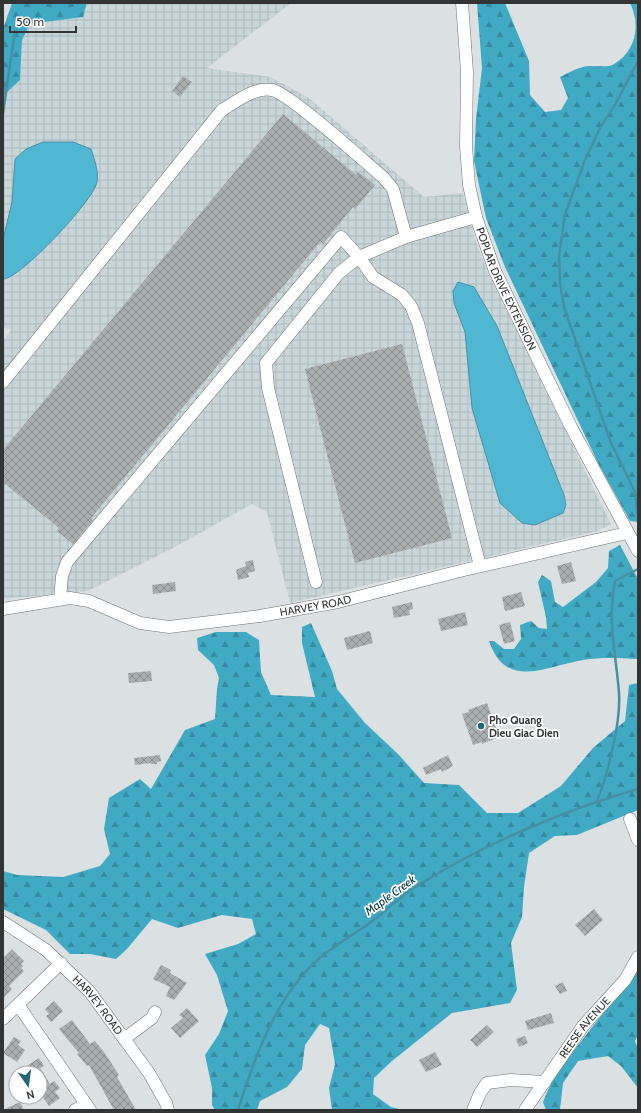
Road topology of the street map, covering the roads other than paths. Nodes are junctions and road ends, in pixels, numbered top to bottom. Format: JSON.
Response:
{"nodes":[{"id":1,"x":462,"y":3,"type":"edge"},
{"id":2,"x":476,"y":217,"type":"junction"},
{"id":3,"x":406,"y":237,"type":"junction"},
{"id":4,"x":358,"y":257,"type":"junction"},
{"id":5,"x":3,"y":382,"type":"edge"},
{"id":6,"x":628,"y":533,"type":"junction"},
{"id":7,"x":638,"y":551,"type":"edge"},
{"id":8,"x":480,"y":566,"type":"junction"},
{"id":9,"x":316,"y":582,"type":"dead end"},
{"id":10,"x":60,"y":599,"type":"junction"},
{"id":11,"x":3,"y":609,"type":"edge"},
{"id":12,"x":630,"y":819,"type":"dead end"},
{"id":13,"x":638,"y":840,"type":"edge"},
{"id":14,"x":3,"y":922,"type":"edge"},
{"id":15,"x":638,"y":957,"type":"edge"},
{"id":16,"x":61,"y":963,"type":"junction"},
{"id":17,"x":19,"y":1006,"type":"junction"},
{"id":18,"x":155,"y":1012,"type":"dead end"},
{"id":19,"x":3,"y":1019,"type":"edge"},
{"id":20,"x":124,"y":1039,"type":"junction"},
{"id":21,"x":545,"y":1082,"type":"junction"},
{"id":22,"x":532,"y":1104,"type":"edge"},
{"id":23,"x":84,"y":1108,"type":"edge"},
{"id":24,"x":168,"y":1110,"type":"edge"},
{"id":25,"x":473,"y":1110,"type":"edge"},
{"id":26,"x":525,"y":1110,"type":"edge"}],
"edges":[{"from":1,"to":2,"type":"street","name":"POPLAR DRIVE EXTENSION"},
{"from":2,"to":3,"type":"street"},
{"from":2,"to":6,"type":"street","name":"POPLAR DRIVE EXTENSION"},
{"from":3,"to":4,"type":"street"},
{"from":3,"to":5,"type":"street"},
{"from":4,"to":8,"type":"street"},
{"from":4,"to":9,"type":"street"},
{"from":4,"to":10,"type":"street"},
{"from":6,"to":7,"type":"street","name":"POPLAR DRIVE EXTENSION"},
{"from":6,"to":8,"type":"street","name":"HARVEY ROAD"},
{"from":8,"to":10,"type":"street","name":"HARVEY ROAD"},
{"from":10,"to":11,"type":"street","name":"HARVEY ROAD"},
{"from":12,"to":13,"type":"street"},
{"from":14,"to":16,"type":"street","name":"HARVEY ROAD"},
{"from":15,"to":21,"type":"street","name":"REESE AVENUE"},
{"from":16,"to":17,"type":"street"},
{"from":16,"to":20,"type":"street","name":"HARVEY ROAD"},
{"from":17,"to":19,"type":"street"},
{"from":17,"to":23,"type":"street"},
{"from":18,"to":20,"type":"street"},
{"from":20,"to":24,"type":"street","name":"HARVEY ROAD"},
{"from":21,"to":22,"type":"street","name":"REESE AVENUE"},
{"from":21,"to":25,"type":"street"},
{"from":22,"to":26,"type":"street","name":"REESE AVENUE"}]}
